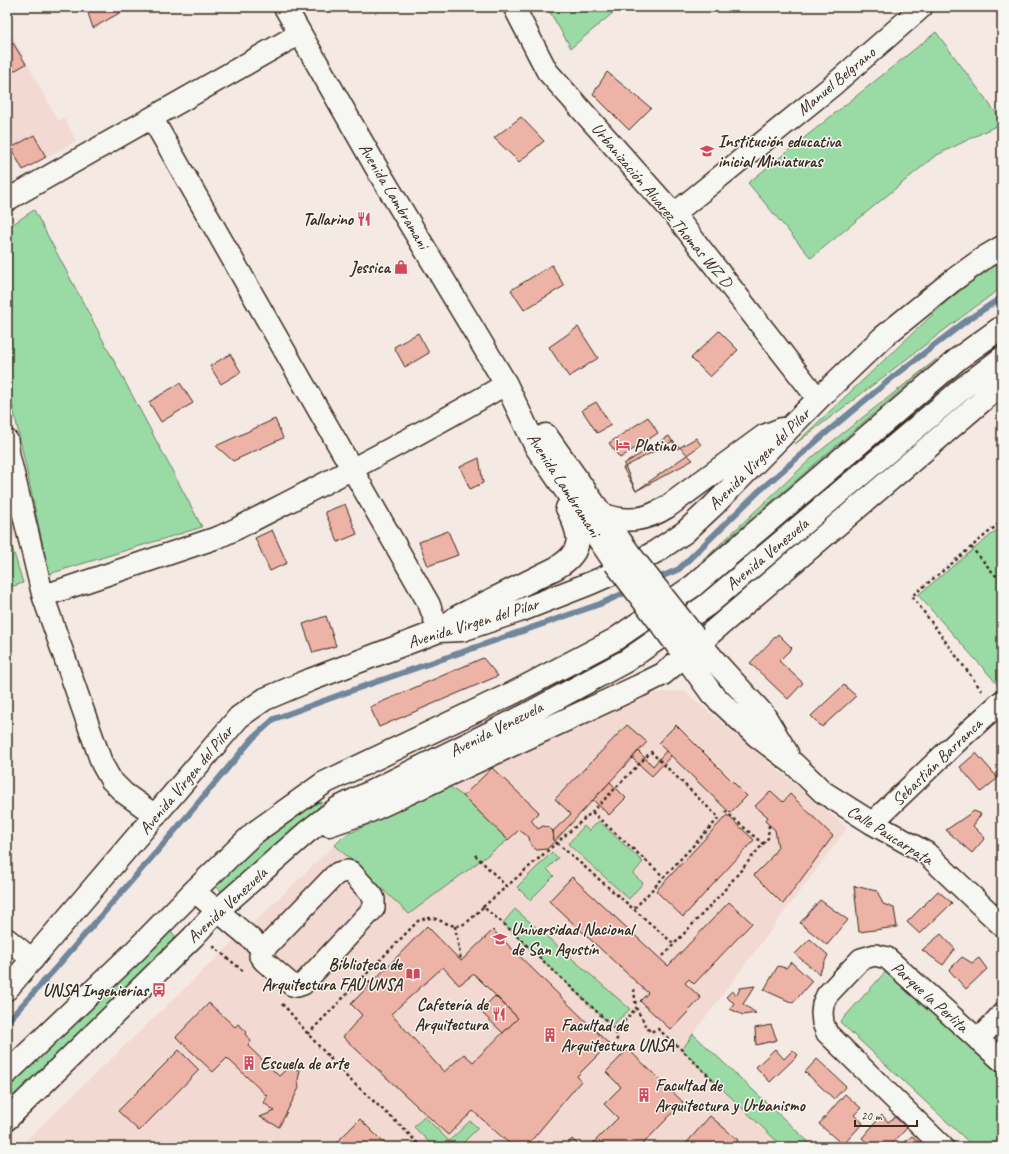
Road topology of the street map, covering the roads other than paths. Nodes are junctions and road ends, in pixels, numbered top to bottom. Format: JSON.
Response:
{"nodes":[{"id":1,"x":285,"y":7,"type":"edge"},
{"id":2,"x":514,"y":7,"type":"edge"},
{"id":3,"x":922,"y":7,"type":"edge"},
{"id":4,"x":299,"y":34,"type":"junction"},
{"id":5,"x":152,"y":118,"type":"junction"},
{"id":6,"x":7,"y":200,"type":"edge"},
{"id":7,"x":674,"y":214,"type":"junction"},
{"id":8,"x":1002,"y":247,"type":"edge"},
{"id":9,"x":1002,"y":328,"type":"edge"},
{"id":10,"x":1002,"y":358,"type":"edge"},
{"id":11,"x":506,"y":384,"type":"junction"},
{"id":12,"x":1002,"y":384,"type":"edge"},
{"id":13,"x":818,"y":399,"type":"junction"},
{"id":14,"x":794,"y":424,"type":"junction"},
{"id":15,"x":7,"y":446,"type":"edge"},
{"id":16,"x":536,"y":446,"type":"junction"},
{"id":17,"x":352,"y":469,"type":"junction"},
{"id":18,"x":602,"y":514,"type":"junction"},
{"id":19,"x":622,"y":558,"type":"junction"},
{"id":20,"x":43,"y":596,"type":"junction"},
{"id":21,"x":439,"y":631,"type":"junction"},
{"id":22,"x":689,"y":646,"type":"junction"},
{"id":23,"x":998,"y":704,"type":"edge"},
{"id":24,"x":156,"y":816,"type":"junction"},
{"id":25,"x":872,"y":823,"type":"junction"},
{"id":26,"x":307,"y":832,"type":"junction"},
{"id":27,"x":194,"y":891,"type":"junction"},
{"id":28,"x":217,"y":911,"type":"junction"},
{"id":29,"x":1002,"y":925,"type":"edge"},
{"id":30,"x":7,"y":939,"type":"edge"},
{"id":31,"x":263,"y":950,"type":"junction"},
{"id":32,"x":33,"y":960,"type":"junction"},
{"id":33,"x":7,"y":989,"type":"edge"},
{"id":34,"x":1002,"y":1014,"type":"edge"},
{"id":35,"x":978,"y":1040,"type":"junction"},
{"id":36,"x":1002,"y":1061,"type":"edge"},
{"id":37,"x":7,"y":1073,"type":"edge"},
{"id":38,"x":7,"y":1119,"type":"edge"},
{"id":39,"x":943,"y":1147,"type":"edge"}],
"edges":[{"from":1,"to":4,"type":"main road","name":"Avenida Lambramani"},
{"from":2,"to":7,"type":"street","name":"Urbanización Alvarez Thomas WZ D"},
{"from":3,"to":7,"type":"street","name":"Manuel Belgrano"},
{"from":4,"to":5,"type":"street"},
{"from":4,"to":11,"type":"main road","name":"Avenida Lambramani"},
{"from":5,"to":6,"type":"street"},
{"from":5,"to":17,"type":"street"},
{"from":7,"to":13,"type":"street","name":"Urbanización Alvarez Thomas WZ D"},
{"from":8,"to":13,"type":"main road","name":"Avenida Virgen del Pilar"},
{"from":9,"to":27,"type":"main road","name":"Avenida Venezuela"},
{"from":10,"to":26,"type":"main road","name":"Avenida Venezuela"},
{"from":11,"to":16,"type":"main road","name":"Avenida Lambramani"},
{"from":11,"to":17,"type":"street"},
{"from":11,"to":18,"type":"main road","name":"Avenida Lambramani"},
{"from":12,"to":22,"type":"main road","name":"Avenida Venezuela"},
{"from":13,"to":14,"type":"main road","name":"Avenida Virgen del Pilar"},
{"from":14,"to":18,"type":"main road"},
{"from":14,"to":21,"type":"main road","name":"Avenida Virgen del Pilar"},
{"from":15,"to":20,"type":"street"},
{"from":16,"to":19,"type":"main road","name":"Avenida Lambramani"},
{"from":16,"to":21,"type":"main road"},
{"from":17,"to":20,"type":"street"},
{"from":17,"to":21,"type":"street"},
{"from":18,"to":19,"type":"main road","name":"Avenida Lambramani"},
{"from":19,"to":22,"type":"main road","name":"Calle Paucarpata","bridge":true},
{"from":20,"to":24,"type":"street"},
{"from":21,"to":24,"type":"main road","name":"Avenida Virgen del Pilar"},
{"from":22,"to":25,"type":"main road","name":"Calle Paucarpata"},
{"from":22,"to":26,"type":"main road","name":"Avenida Venezuela"},
{"from":23,"to":25,"type":"street","name":"Sebastián Barranca"},
{"from":24,"to":32,"type":"main road","name":"Avenida Virgen del Pilar"},
{"from":25,"to":29,"type":"main road","name":"Calle Paucarpata"},
{"from":26,"to":28,"type":"main road","name":"Avenida Venezuela"},
{"from":27,"to":28,"type":"street"},
{"from":27,"to":37,"type":"main road","name":"Avenida Venezuela"},
{"from":28,"to":31,"type":"street"},
{"from":28,"to":38,"type":"main road","name":"Avenida Venezuela"},
{"from":30,"to":32,"type":"street"},
{"from":31,"to":31,"type":"street"},
{"from":32,"to":33,"type":"main road","name":"Avenida Virgen del Pilar"},
{"from":34,"to":35,"type":"street"},
{"from":35,"to":36,"type":"street","name":"Parque la Perlita"},
{"from":35,"to":39,"type":"street","name":"Parque la Perlita"}]}
